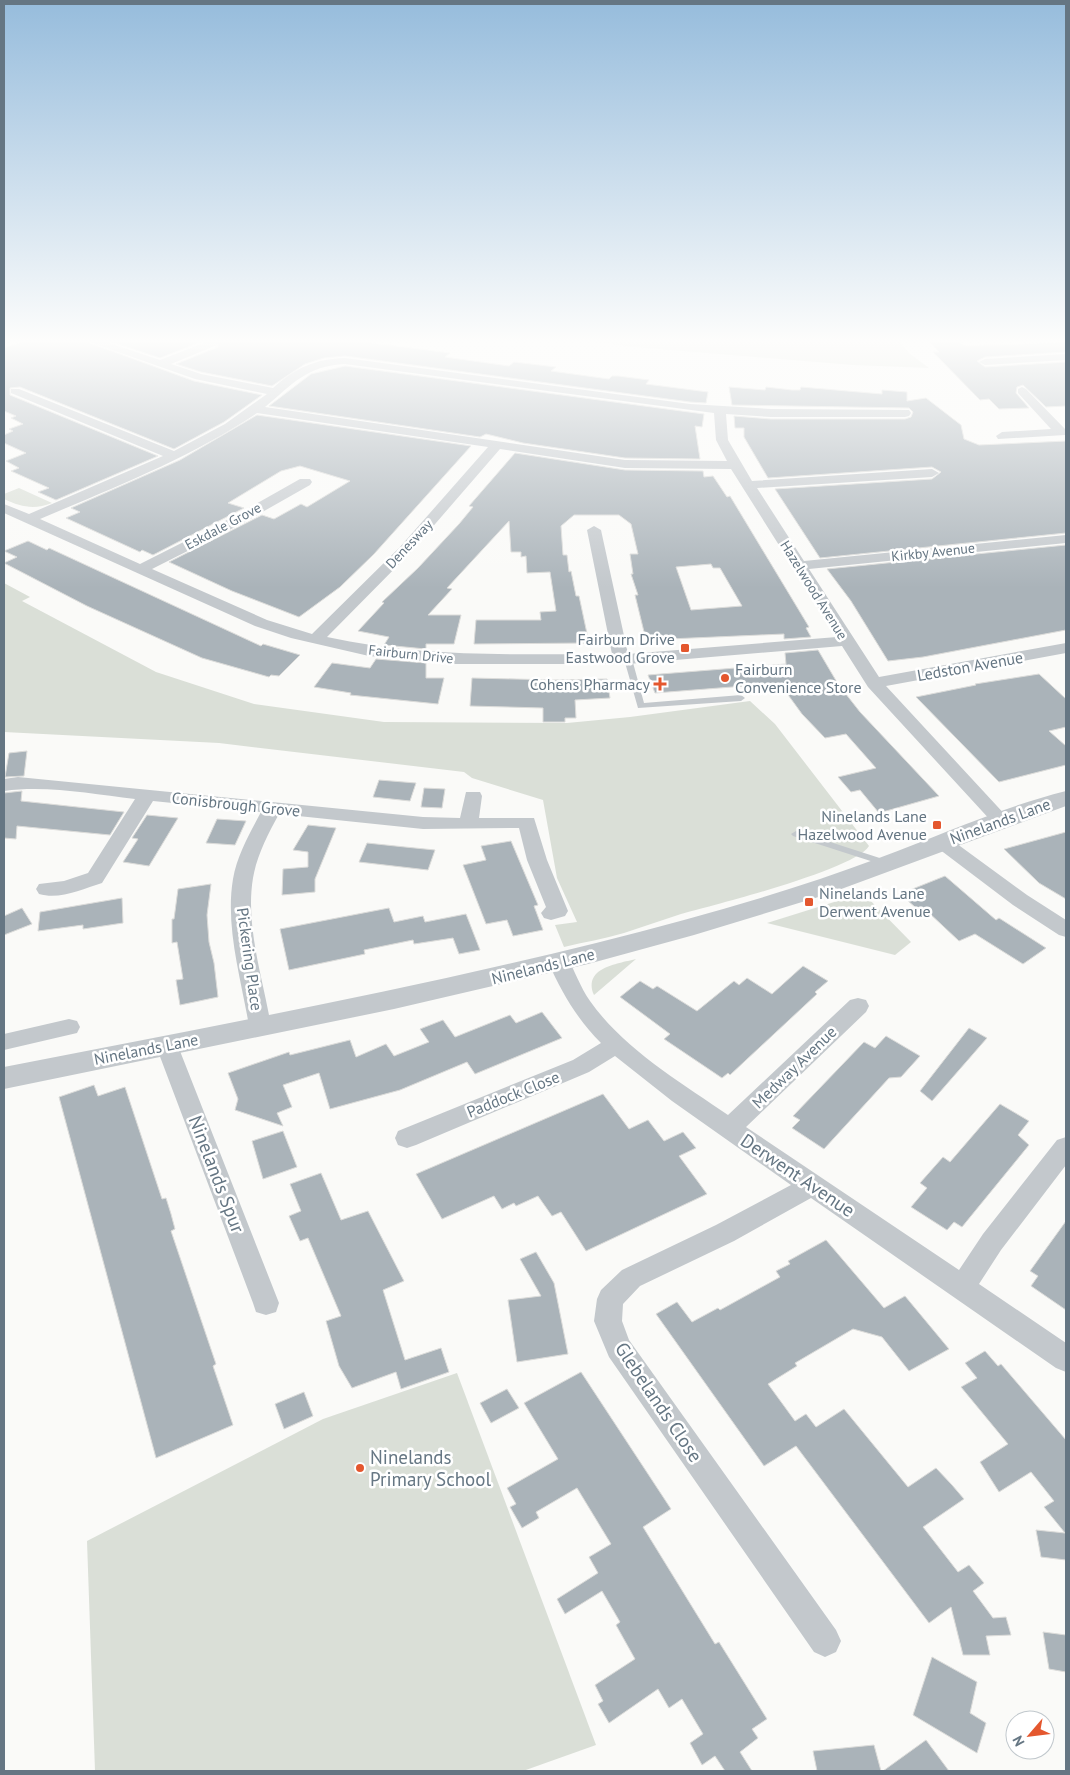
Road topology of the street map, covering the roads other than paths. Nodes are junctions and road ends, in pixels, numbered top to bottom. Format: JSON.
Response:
{"nodes":[{"id":1,"x":90,"y":422,"type":"edge"},
{"id":2,"x":236,"y":422,"type":"edge"},
{"id":3,"x":346,"y":422,"type":"edge"},
{"id":4,"x":721,"y":422,"type":"edge"},
{"id":5,"x":1053,"y":422,"type":"edge"},
{"id":6,"x":1002,"y":436,"type":"dead end"},
{"id":7,"x":497,"y":445,"type":"junction"},
{"id":8,"x":174,"y":456,"type":"junction"},
{"id":9,"x":735,"y":465,"type":"junction"},
{"id":10,"x":932,"y":473,"type":"dead end"},
{"id":11,"x":305,"y":482,"type":"dead end"},
{"id":12,"x":748,"y":486,"type":"junction"},
{"id":13,"x":4,"y":508,"type":"edge"},
{"id":14,"x":29,"y":519,"type":"junction"},
{"id":15,"x":594,"y":530,"type":"dead end"},
{"id":16,"x":1066,"y":539,"type":"edge"},
{"id":17,"x":799,"y":566,"type":"junction"},
{"id":18,"x":141,"y":569,"type":"junction"},
{"id":19,"x":316,"y":639,"type":"junction"},
{"id":20,"x":845,"y":640,"type":"junction"},
{"id":21,"x":1066,"y":648,"type":"edge"},
{"id":22,"x":625,"y":659,"type":"junction"},
{"id":23,"x":874,"y":683,"type":"junction"},
{"id":24,"x":741,"y":698,"type":"dead end"},
{"id":25,"x":4,"y":785,"type":"edge"},
{"id":26,"x":147,"y":795,"type":"junction"},
{"id":27,"x":473,"y":796,"type":"dead end"},
{"id":28,"x":1066,"y":798,"type":"edge"},
{"id":29,"x":273,"y":807,"type":"junction"},
{"id":30,"x":1000,"y":819,"type":"junction"},
{"id":31,"x":469,"y":824,"type":"junction"},
{"id":32,"x":796,"y":834,"type":"dead end"},
{"id":33,"x":942,"y":842,"type":"junction"},
{"id":34,"x":886,"y":863,"type":"junction"},
{"id":35,"x":46,"y":889,"type":"dead end"},
{"id":36,"x":551,"y":913,"type":"dead end"},
{"id":37,"x":1066,"y":930,"type":"edge"},
{"id":38,"x":559,"y":962,"type":"junction"},
{"id":39,"x":858,"y":1006,"type":"dead end"},
{"id":40,"x":260,"y":1026,"type":"junction"},
{"id":41,"x":69,"y":1027,"type":"dead end"},
{"id":42,"x":4,"y":1042,"type":"edge"},
{"id":43,"x":617,"y":1044,"type":"junction"},
{"id":44,"x":167,"y":1046,"type":"junction"},
{"id":45,"x":4,"y":1078,"type":"edge"},
{"id":46,"x":730,"y":1128,"type":"junction"},
{"id":47,"x":407,"y":1138,"type":"dead end"},
{"id":48,"x":1066,"y":1148,"type":"edge"},
{"id":49,"x":811,"y":1186,"type":"junction"},
{"id":50,"x":963,"y":1286,"type":"junction"},
{"id":51,"x":266,"y":1303,"type":"dead end"},
{"id":52,"x":1066,"y":1359,"type":"edge"},
{"id":53,"x":825,"y":1641,"type":"dead end"}],
"edges":[{"from":1,"to":8,"type":"street"},
{"from":2,"to":8,"type":"street"},
{"from":3,"to":7,"type":"street"},
{"from":4,"to":9,"type":"street","name":"Hazelwood Avenue"},
{"from":5,"to":6,"type":"street"},
{"from":7,"to":9,"type":"street"},
{"from":7,"to":19,"type":"street","name":"Denesway"},
{"from":8,"to":14,"type":"street"},
{"from":9,"to":12,"type":"street","name":"Hazelwood Avenue"},
{"from":10,"to":12,"type":"street"},
{"from":11,"to":18,"type":"street","name":"Eskdale Grove"},
{"from":12,"to":17,"type":"street","name":"Hazelwood Avenue"},
{"from":13,"to":14,"type":"street","name":"Fairburn Drive"},
{"from":14,"to":18,"type":"street","name":"Fairburn Drive"},
{"from":15,"to":22,"type":"street"},
{"from":16,"to":17,"type":"street","name":"Kirkby Avenue"},
{"from":17,"to":20,"type":"street","name":"Hazelwood Avenue"},
{"from":18,"to":19,"type":"street","name":"Fairburn Drive"},
{"from":19,"to":22,"type":"street","name":"Fairburn Drive"},
{"from":20,"to":22,"type":"street","name":"Fairburn Drive"},
{"from":20,"to":23,"type":"street","name":"Hazelwood Avenue"},
{"from":21,"to":23,"type":"street","name":"Ledston Avenue"},
{"from":22,"to":24,"type":"lane"},
{"from":23,"to":30,"type":"street","name":"Hazelwood Avenue"},
{"from":25,"to":26,"type":"street","name":"Conisbrough Grove"},
{"from":26,"to":29,"type":"street","name":"Conisbrough Grove"},
{"from":26,"to":35,"type":"street"},
{"from":27,"to":31,"type":"street"},
{"from":28,"to":30,"type":"street","name":"Ninelands Lane"},
{"from":29,"to":31,"type":"street","name":"Conisbrough Grove"},
{"from":29,"to":40,"type":"street","name":"Pickering Place"},
{"from":30,"to":33,"type":"street","name":"Ninelands Lane"},
{"from":31,"to":36,"type":"street","name":"Conisbrough Grove"},
{"from":32,"to":34,"type":"lane"},
{"from":33,"to":34,"type":"street","name":"Ninelands Lane"},
{"from":33,"to":37,"type":"street"},
{"from":34,"to":38,"type":"street","name":"Ninelands Lane"},
{"from":38,"to":40,"type":"street","name":"Ninelands Lane"},
{"from":38,"to":43,"type":"street","name":"Derwent Avenue"},
{"from":39,"to":46,"type":"street","name":"Medway Avenue"},
{"from":40,"to":44,"type":"street","name":"Ninelands Lane"},
{"from":41,"to":42,"type":"street"},
{"from":43,"to":46,"type":"street","name":"Derwent Avenue"},
{"from":43,"to":47,"type":"street","name":"Paddock Close"},
{"from":44,"to":45,"type":"street","name":"Ninelands Lane"},
{"from":44,"to":51,"type":"street","name":"Ninelands Spur"},
{"from":46,"to":49,"type":"street","name":"Derwent Avenue"},
{"from":48,"to":50,"type":"street"},
{"from":49,"to":50,"type":"street","name":"Derwent Avenue"},
{"from":49,"to":53,"type":"street","name":"Glebelands Close"},
{"from":50,"to":52,"type":"street","name":"Derwent Avenue"}]}
